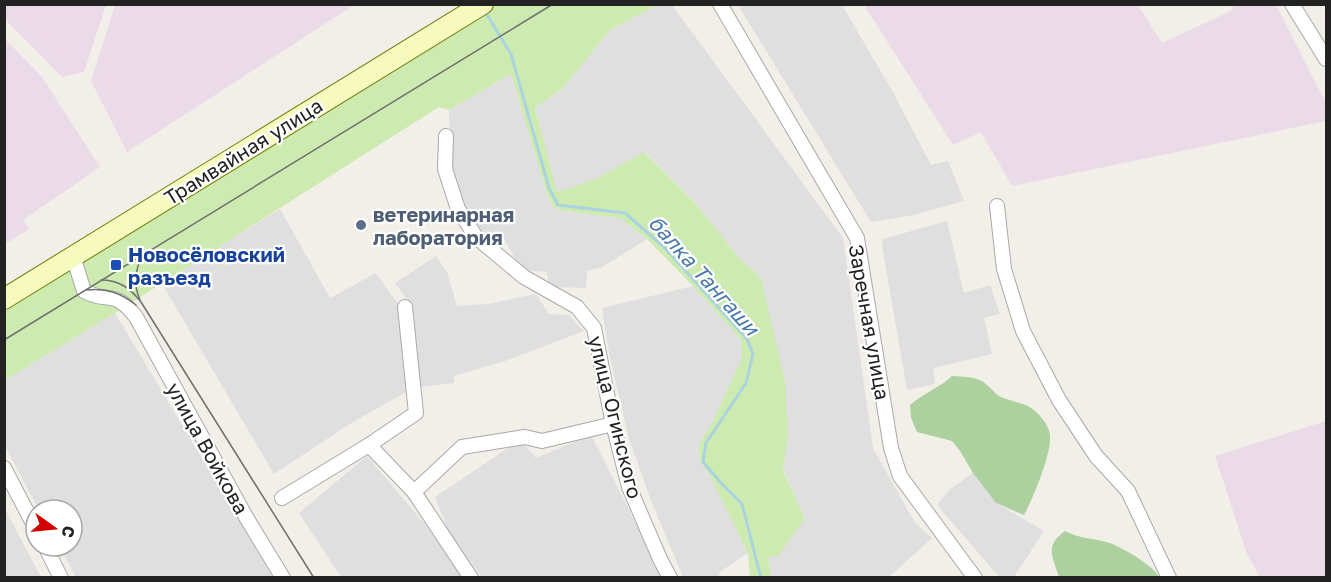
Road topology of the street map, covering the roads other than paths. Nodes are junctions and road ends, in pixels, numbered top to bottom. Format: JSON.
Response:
{"nodes":[{"id":1,"x":483,"y":4,"type":"edge"},
{"id":2,"x":720,"y":4,"type":"edge"},
{"id":3,"x":1292,"y":4,"type":"edge"},
{"id":4,"x":1326,"y":59,"type":"edge"},
{"id":5,"x":446,"y":136,"type":"dead end"},
{"id":6,"x":997,"y":206,"type":"dead end"},
{"id":7,"x":73,"y":256,"type":"junction"},
{"id":8,"x":4,"y":299,"type":"edge"},
{"id":9,"x":405,"y":307,"type":"dead end"},
{"id":10,"x":613,"y":424,"type":"junction"},
{"id":11,"x":369,"y":445,"type":"junction"},
{"id":12,"x":4,"y":468,"type":"edge"},
{"id":13,"x":414,"y":492,"type":"junction"},
{"id":14,"x":282,"y":498,"type":"dead end"},
{"id":15,"x":24,"y":506,"type":"edge"},
{"id":16,"x":51,"y":558,"type":"edge"},
{"id":17,"x":61,"y":578,"type":"edge"},
{"id":18,"x":282,"y":578,"type":"edge"},
{"id":19,"x":471,"y":578,"type":"edge"},
{"id":20,"x":670,"y":578,"type":"edge"},
{"id":21,"x":975,"y":578,"type":"edge"},
{"id":22,"x":1169,"y":578,"type":"edge"}],
"edges":[{"from":1,"to":7,"type":"main road","name":"Трамвайная улица"},
{"from":2,"to":21,"type":"street","name":"Заречная улица"},
{"from":3,"to":4,"type":"street"},
{"from":5,"to":10,"type":"street","name":"улица Огинского"},
{"from":6,"to":22,"type":"street"},
{"from":7,"to":8,"type":"main road","name":"Трамвайная улица"},
{"from":7,"to":18,"type":"street","name":"улица Войкова"},
{"from":9,"to":11,"type":"street"},
{"from":10,"to":13,"type":"street"},
{"from":10,"to":20,"type":"street","name":"улица Огинского"},
{"from":11,"to":13,"type":"street"},
{"from":11,"to":14,"type":"street"},
{"from":12,"to":15,"type":"street"},
{"from":13,"to":19,"type":"street"},
{"from":16,"to":17,"type":"street"}]}
